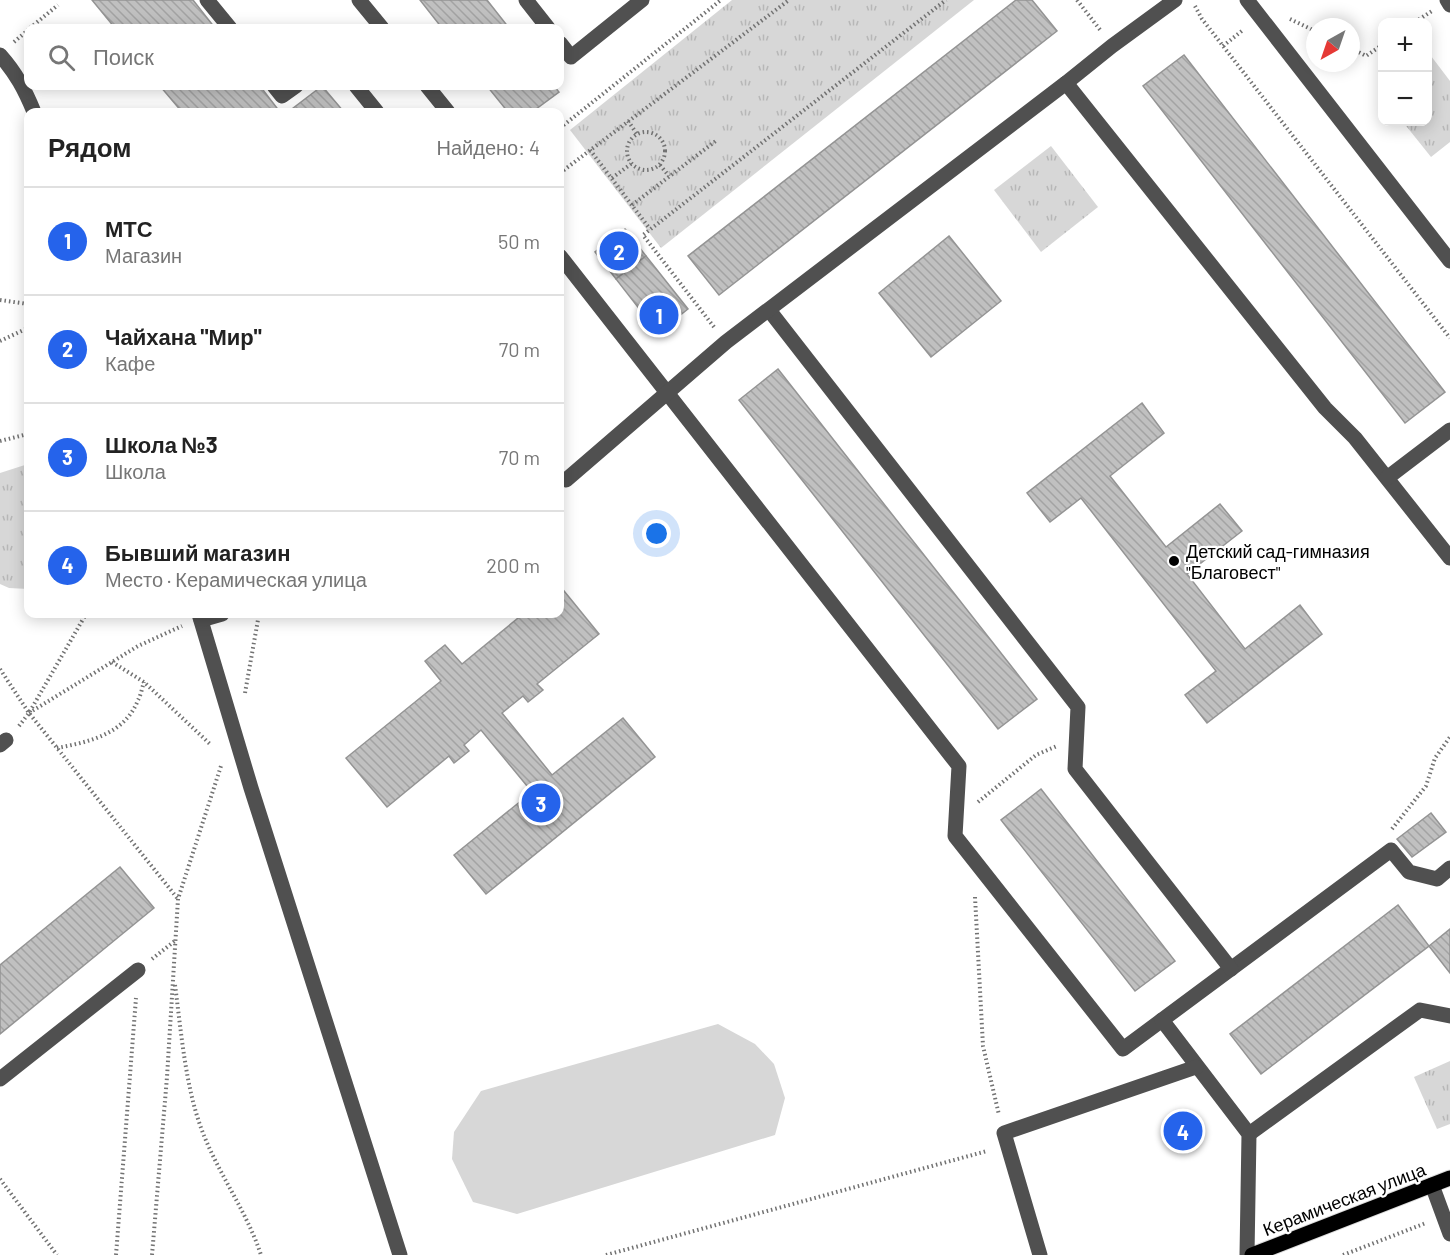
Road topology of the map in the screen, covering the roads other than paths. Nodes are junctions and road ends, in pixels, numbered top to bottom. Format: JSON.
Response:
{"nodes":[{"id":1,"x":207,"y":0,"type":"edge"},
{"id":2,"x":359,"y":0,"type":"edge"},
{"id":3,"x":526,"y":0,"type":"edge"},
{"id":4,"x":642,"y":0,"type":"edge"},
{"id":5,"x":1175,"y":0,"type":"edge"},
{"id":6,"x":1246,"y":0,"type":"edge"},
{"id":7,"x":1447,"y":0,"type":"edge"},
{"id":8,"x":1450,"y":4,"type":"edge"},
{"id":9,"x":227,"y":24,"type":"edge"},
{"id":10,"x":379,"y":24,"type":"edge"},
{"id":11,"x":545,"y":24,"type":"edge"},
{"id":12,"x":564,"y":48,"type":"edge"},
{"id":13,"x":0,"y":55,"type":"edge"},
{"id":14,"x":1066,"y":83,"type":"junction"},
{"id":15,"x":24,"y":89,"type":"edge"},
{"id":16,"x":24,"y":90,"type":"edge"},
{"id":17,"x":277,"y":90,"type":"edge"},
{"id":18,"x":290,"y":90,"type":"edge"},
{"id":19,"x":359,"y":90,"type":"edge"},
{"id":20,"x":430,"y":90,"type":"edge"},
{"id":21,"x":32,"y":108,"type":"edge"},
{"id":22,"x":374,"y":108,"type":"edge"},
{"id":23,"x":445,"y":108,"type":"edge"},
{"id":24,"x":564,"y":261,"type":"edge"},
{"id":25,"x":1450,"y":261,"type":"edge"},
{"id":26,"x":769,"y":310,"type":"junction"},
{"id":27,"x":667,"y":393,"type":"junction"},
{"id":28,"x":1450,"y":430,"type":"edge"},
{"id":29,"x":1387,"y":478,"type":"junction"},
{"id":30,"x":566,"y":480,"type":"dead end"},
{"id":31,"x":1450,"y":558,"type":"edge"},
{"id":32,"x":200,"y":618,"type":"edge"},
{"id":33,"x":1450,"y":868,"type":"edge"},
{"id":34,"x":1231,"y":969,"type":"junction"},
{"id":35,"x":138,"y":970,"type":"road end"},
{"id":36,"x":1450,"y":1017,"type":"edge"},
{"id":37,"x":1162,"y":1020,"type":"junction"},
{"id":38,"x":1196,"y":1067,"type":"junction"},
{"id":39,"x":0,"y":1079,"type":"edge"},
{"id":40,"x":1249,"y":1134,"type":"junction"},
{"id":41,"x":1450,"y":1178,"type":"edge"},
{"id":42,"x":1432,"y":1185,"type":"junction"},
{"id":43,"x":1450,"y":1234,"type":"edge"},
{"id":44,"x":1277,"y":1251,"type":"edge"},
{"id":45,"x":399,"y":1255,"type":"edge"},
{"id":46,"x":1040,"y":1255,"type":"edge"},
{"id":47,"x":1247,"y":1255,"type":"edge"},
{"id":48,"x":1252,"y":1255,"type":"edge"}],
"edges":[{"from":1,"to":9,"type":"street"},
{"from":2,"to":10,"type":"street"},
{"from":3,"to":11,"type":"street"},
{"from":4,"to":12,"type":"street"},
{"from":5,"to":14,"type":"street"},
{"from":6,"to":25,"type":"street"},
{"from":7,"to":8,"type":"street"},
{"from":13,"to":15,"type":"street"},
{"from":14,"to":26,"type":"street"},
{"from":14,"to":29,"type":"street"},
{"from":16,"to":21,"type":"street"},
{"from":17,"to":18,"type":"street"},
{"from":19,"to":22,"type":"street"},
{"from":20,"to":23,"type":"street"},
{"from":24,"to":27,"type":"street"},
{"from":26,"to":27,"type":"street"},
{"from":26,"to":34,"type":"street"},
{"from":27,"to":30,"type":"street"},
{"from":27,"to":37,"type":"street"},
{"from":28,"to":29,"type":"street"},
{"from":29,"to":31,"type":"street"},
{"from":32,"to":45,"type":"street"},
{"from":33,"to":34,"type":"street"},
{"from":34,"to":37,"type":"street"},
{"from":35,"to":39,"type":"street"},
{"from":36,"to":40,"type":"street"},
{"from":37,"to":38,"type":"street"},
{"from":38,"to":40,"type":"street"},
{"from":38,"to":46,"type":"street"},
{"from":40,"to":47,"type":"street"},
{"from":41,"to":42,"type":"main road","name":"Керамическая улица"},
{"from":42,"to":43,"type":"street"},
{"from":42,"to":44,"type":"main road","name":"Керамическая улица"},
{"from":44,"to":48,"type":"main road","name":"Керамическая улица"}]}
